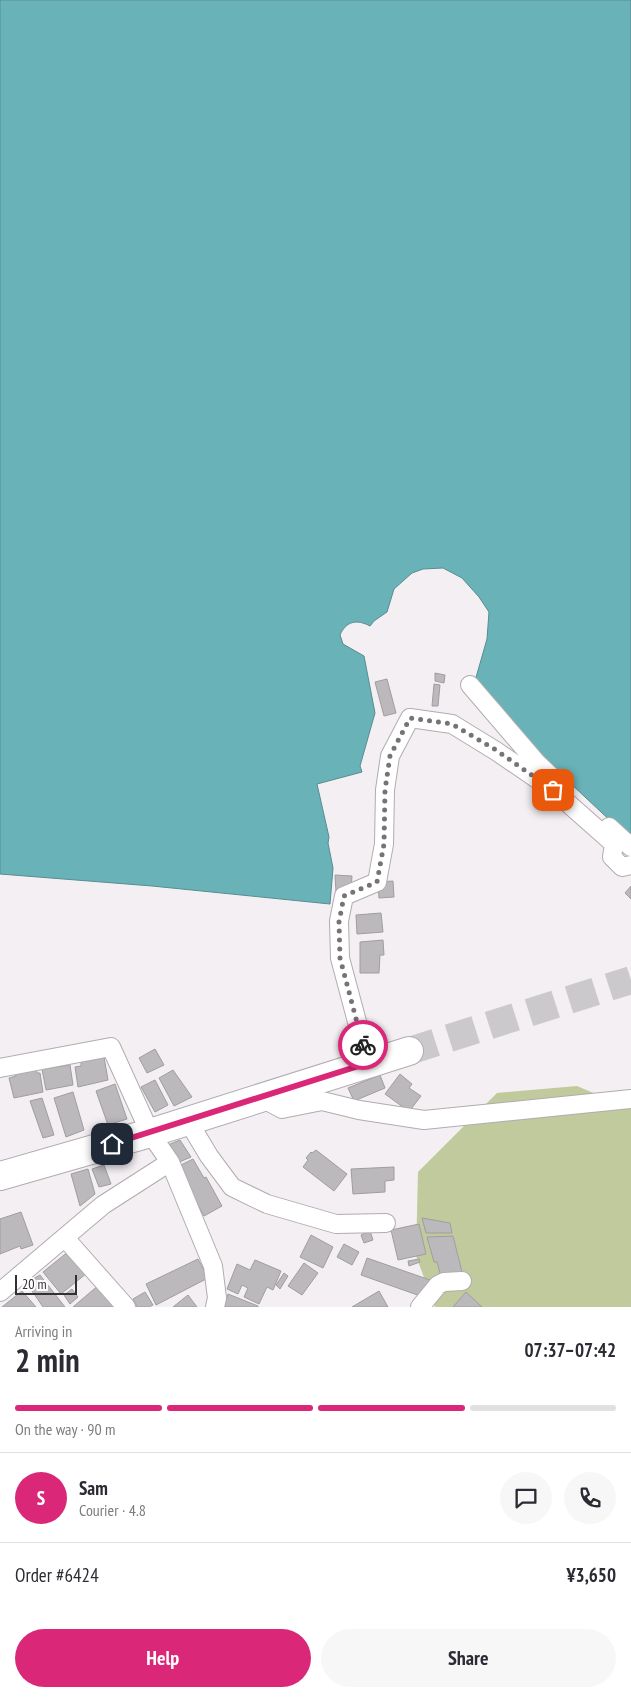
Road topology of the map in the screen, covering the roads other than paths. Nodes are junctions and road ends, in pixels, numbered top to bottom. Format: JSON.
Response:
{"nodes":[{"id":1,"x":470,"y":685,"type":"dead end"},
{"id":2,"x":631,"y":847,"type":"edge"},
{"id":3,"x":628,"y":863,"type":"edge"},
{"id":4,"x":409,"y":1051,"type":"tunnel mouth"},
{"id":5,"x":368,"y":1063,"type":"junction"},
{"id":6,"x":0,"y":1068,"type":"edge"},
{"id":7,"x":260,"y":1097,"type":"junction"},
{"id":8,"x":631,"y":1099,"type":"edge"},
{"id":9,"x":188,"y":1121,"type":"junction"},
{"id":10,"x":150,"y":1133,"type":"junction"},
{"id":11,"x":170,"y":1162,"type":"junction"},
{"id":12,"x":0,"y":1176,"type":"edge"},
{"id":13,"x":386,"y":1223,"type":"dead end"},
{"id":14,"x":65,"y":1238,"type":"junction"},
{"id":15,"x":462,"y":1280,"type":"dead end"},
{"id":16,"x":0,"y":1292,"type":"edge"},
{"id":17,"x":123,"y":1306,"type":"edge"},
{"id":18,"x":215,"y":1307,"type":"edge"},
{"id":19,"x":420,"y":1307,"type":"edge"}],
"edges":[{"from":1,"to":2,"type":"street"},
{"from":3,"to":5,"type":"street"},
{"from":4,"to":5,"type":"highway"},
{"from":5,"to":7,"type":"highway"},
{"from":6,"to":10,"type":"street"},
{"from":7,"to":8,"type":"street"},
{"from":7,"to":9,"type":"highway"},
{"from":9,"to":10,"type":"highway"},
{"from":9,"to":13,"type":"street"},
{"from":10,"to":11,"type":"street"},
{"from":10,"to":12,"type":"highway"},
{"from":11,"to":14,"type":"street"},
{"from":11,"to":18,"type":"street"},
{"from":14,"to":16,"type":"street"},
{"from":14,"to":17,"type":"street"},
{"from":15,"to":19,"type":"street"}]}
